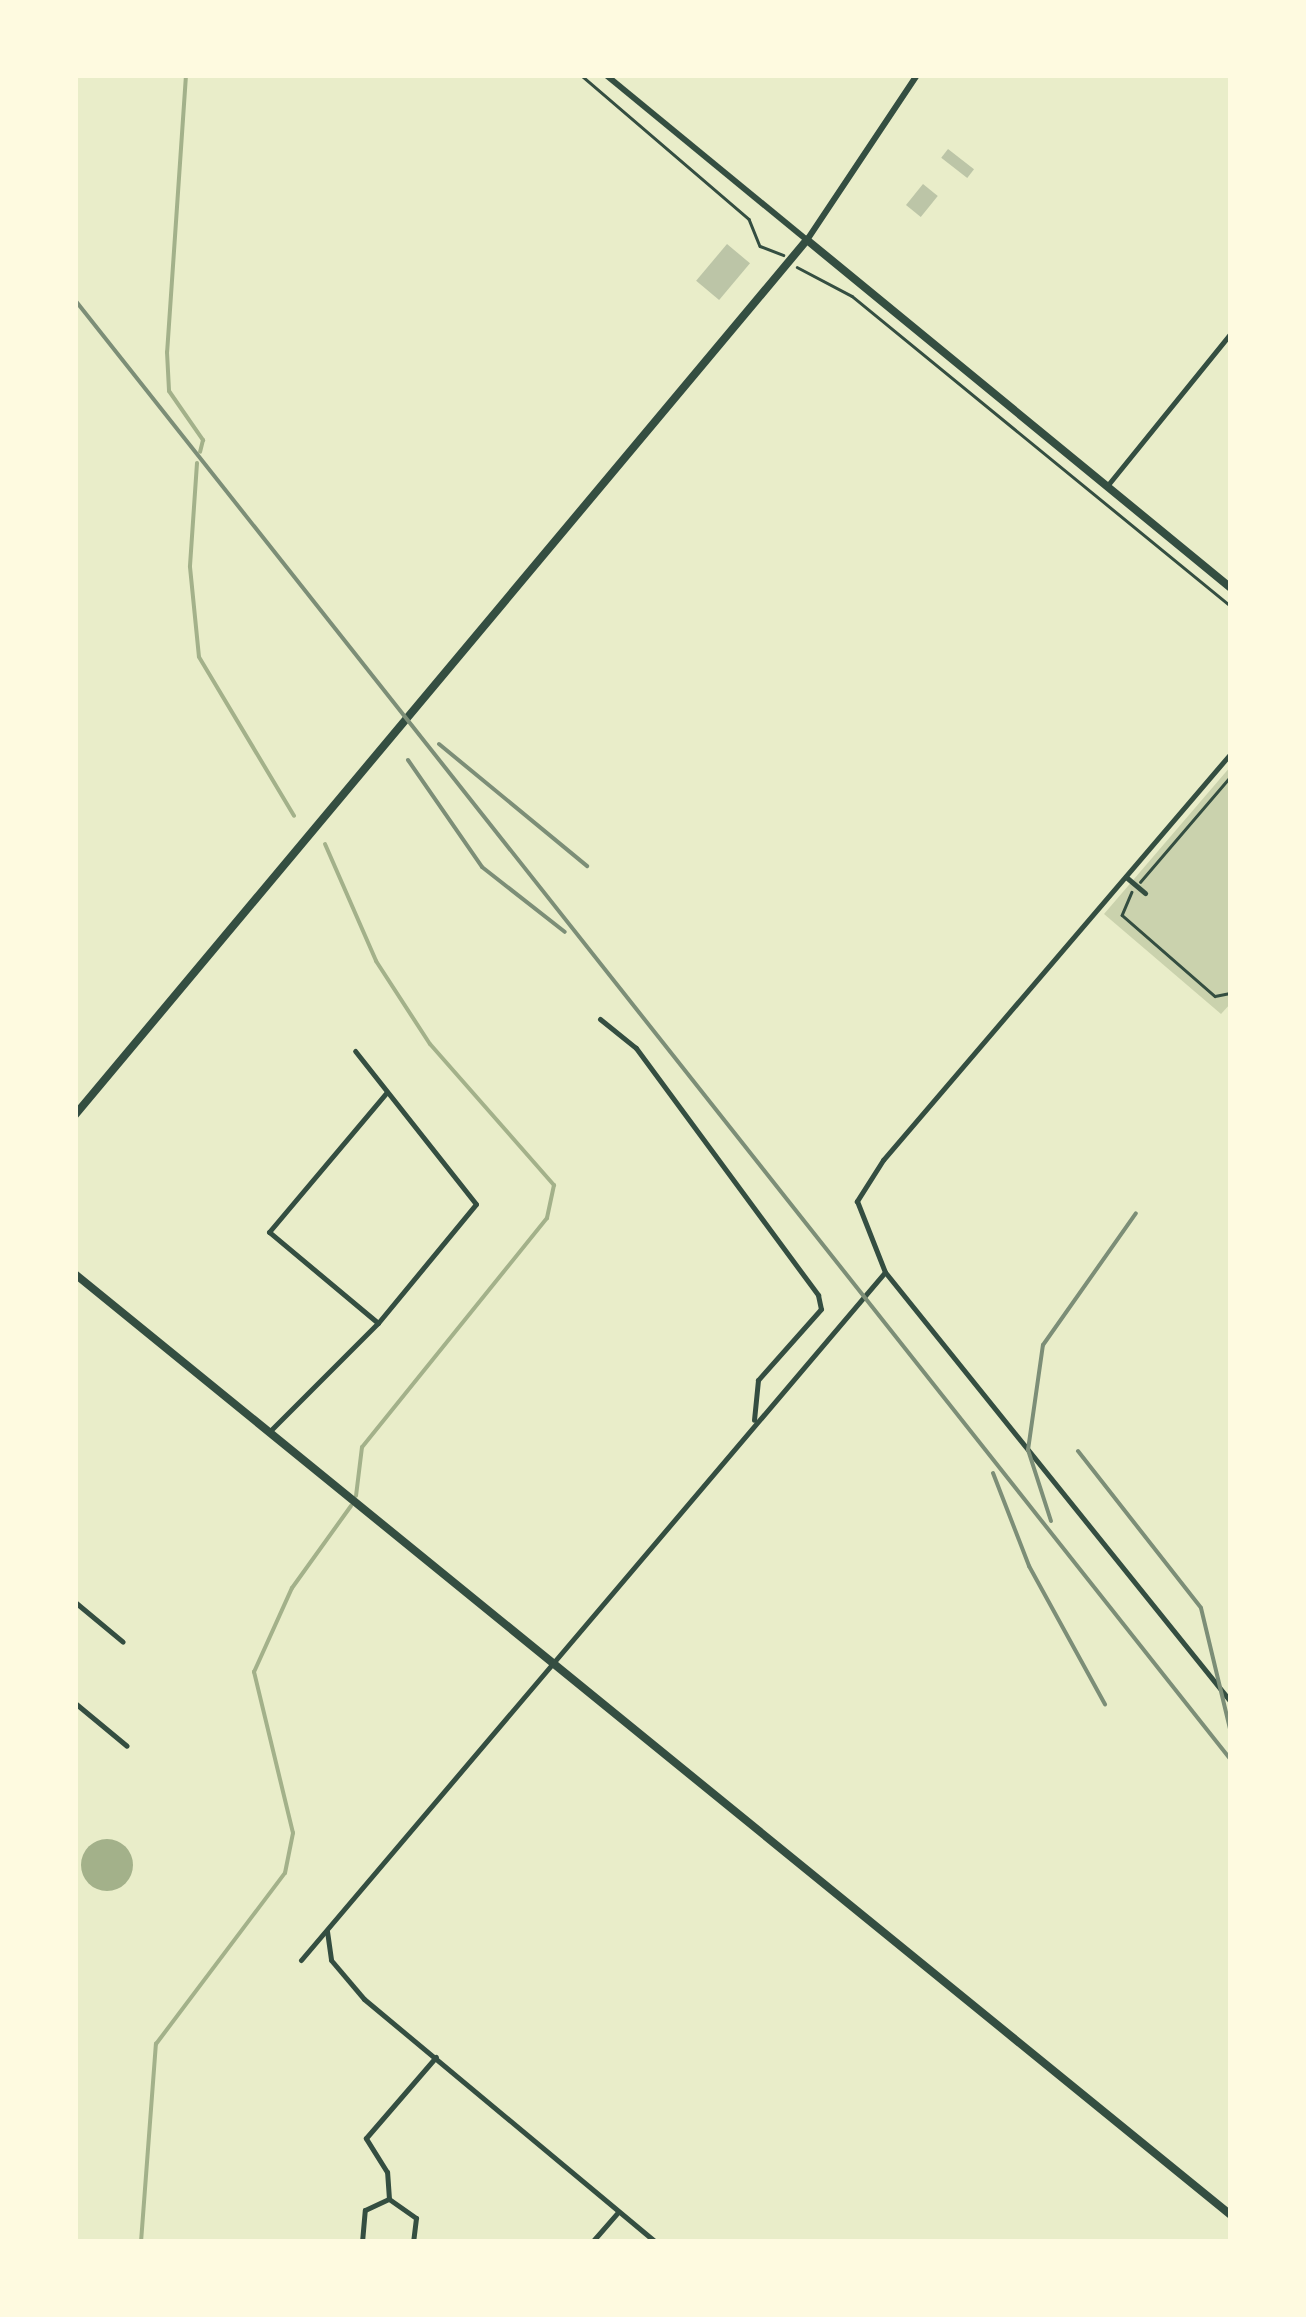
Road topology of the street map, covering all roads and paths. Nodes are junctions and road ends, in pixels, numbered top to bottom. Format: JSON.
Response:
{"nodes":[{"id":1,"x":581,"y":75,"type":"edge"},
{"id":2,"x":606,"y":75,"type":"edge"},
{"id":3,"x":916,"y":75,"type":"edge"},
{"id":4,"x":806,"y":240,"type":"junction"},
{"id":5,"x":773,"y":247,"type":"dead end"},
{"id":6,"x":811,"y":279,"type":"dead end"},
{"id":7,"x":1231,"y":333,"type":"edge"},
{"id":8,"x":1107,"y":486,"type":"junction"},
{"id":9,"x":1231,"y":588,"type":"edge"},
{"id":10,"x":1231,"y":606,"type":"edge"},
{"id":11,"x":1231,"y":754,"type":"edge"},
{"id":12,"x":1231,"y":776,"type":"edge"},
{"id":13,"x":1126,"y":878,"type":"junction"},
{"id":14,"x":1137,"y":886,"type":"junction"},
{"id":15,"x":1145,"y":893,"type":"dead end"},
{"id":16,"x":1231,"y":993,"type":"edge"},
{"id":17,"x":600,"y":1018,"type":"dead end"},
{"id":18,"x":355,"y":1051,"type":"dead end"},
{"id":19,"x":387,"y":1092,"type":"junction"},
{"id":20,"x":75,"y":1115,"type":"edge"},
{"id":21,"x":885,"y":1272,"type":"junction"},
{"id":22,"x":75,"y":1274,"type":"edge"},
{"id":23,"x":378,"y":1323,"type":"junction"},
{"id":24,"x":754,"y":1420,"type":"junction"},
{"id":25,"x":269,"y":1432,"type":"junction"},
{"id":26,"x":75,"y":1602,"type":"edge"},
{"id":27,"x":123,"y":1642,"type":"dead end"},
{"id":28,"x":550,"y":1660,"type":"junction"},
{"id":29,"x":1231,"y":1702,"type":"edge"},
{"id":30,"x":75,"y":1703,"type":"edge"},
{"id":31,"x":127,"y":1746,"type":"dead end"},
{"id":32,"x":327,"y":1932,"type":"junction"},
{"id":33,"x":301,"y":1960,"type":"dead end"},
{"id":34,"x":436,"y":2057,"type":"junction"},
{"id":35,"x":389,"y":2198,"type":"junction"},
{"id":36,"x":618,"y":2212,"type":"junction"},
{"id":37,"x":1231,"y":2215,"type":"edge"},
{"id":38,"x":362,"y":2242,"type":"edge"},
{"id":39,"x":413,"y":2242,"type":"edge"},
{"id":40,"x":592,"y":2242,"type":"edge"},
{"id":41,"x":656,"y":2242,"type":"edge"}],
"edges":[{"from":1,"to":5,"type":"path"},
{"from":2,"to":4,"type":"street"},
{"from":3,"to":4,"type":"street"},
{"from":4,"to":8,"type":"main road"},
{"from":4,"to":20,"type":"main road"},
{"from":6,"to":10,"type":"path"},
{"from":7,"to":8,"type":"street"},
{"from":8,"to":9,"type":"main road"},
{"from":11,"to":13,"type":"street"},
{"from":12,"to":14,"type":"path"},
{"from":13,"to":14,"type":"street"},
{"from":13,"to":21,"type":"street"},
{"from":14,"to":15,"type":"street"},
{"from":14,"to":16,"type":"path"},
{"from":17,"to":24,"type":"street"},
{"from":18,"to":19,"type":"street"},
{"from":19,"to":23,"type":"street"},
{"from":19,"to":23,"type":"street"},
{"from":21,"to":24,"type":"street"},
{"from":21,"to":29,"type":"street"},
{"from":22,"to":25,"type":"main road"},
{"from":23,"to":25,"type":"street"},
{"from":24,"to":28,"type":"street"},
{"from":25,"to":28,"type":"main road"},
{"from":26,"to":27,"type":"street"},
{"from":28,"to":32,"type":"street"},
{"from":28,"to":37,"type":"main road"},
{"from":30,"to":31,"type":"street"},
{"from":32,"to":33,"type":"street"},
{"from":32,"to":34,"type":"street"},
{"from":34,"to":35,"type":"street"},
{"from":34,"to":36,"type":"street"},
{"from":35,"to":38,"type":"street"},
{"from":35,"to":39,"type":"street"},
{"from":36,"to":40,"type":"street"},
{"from":36,"to":41,"type":"street"}]}
